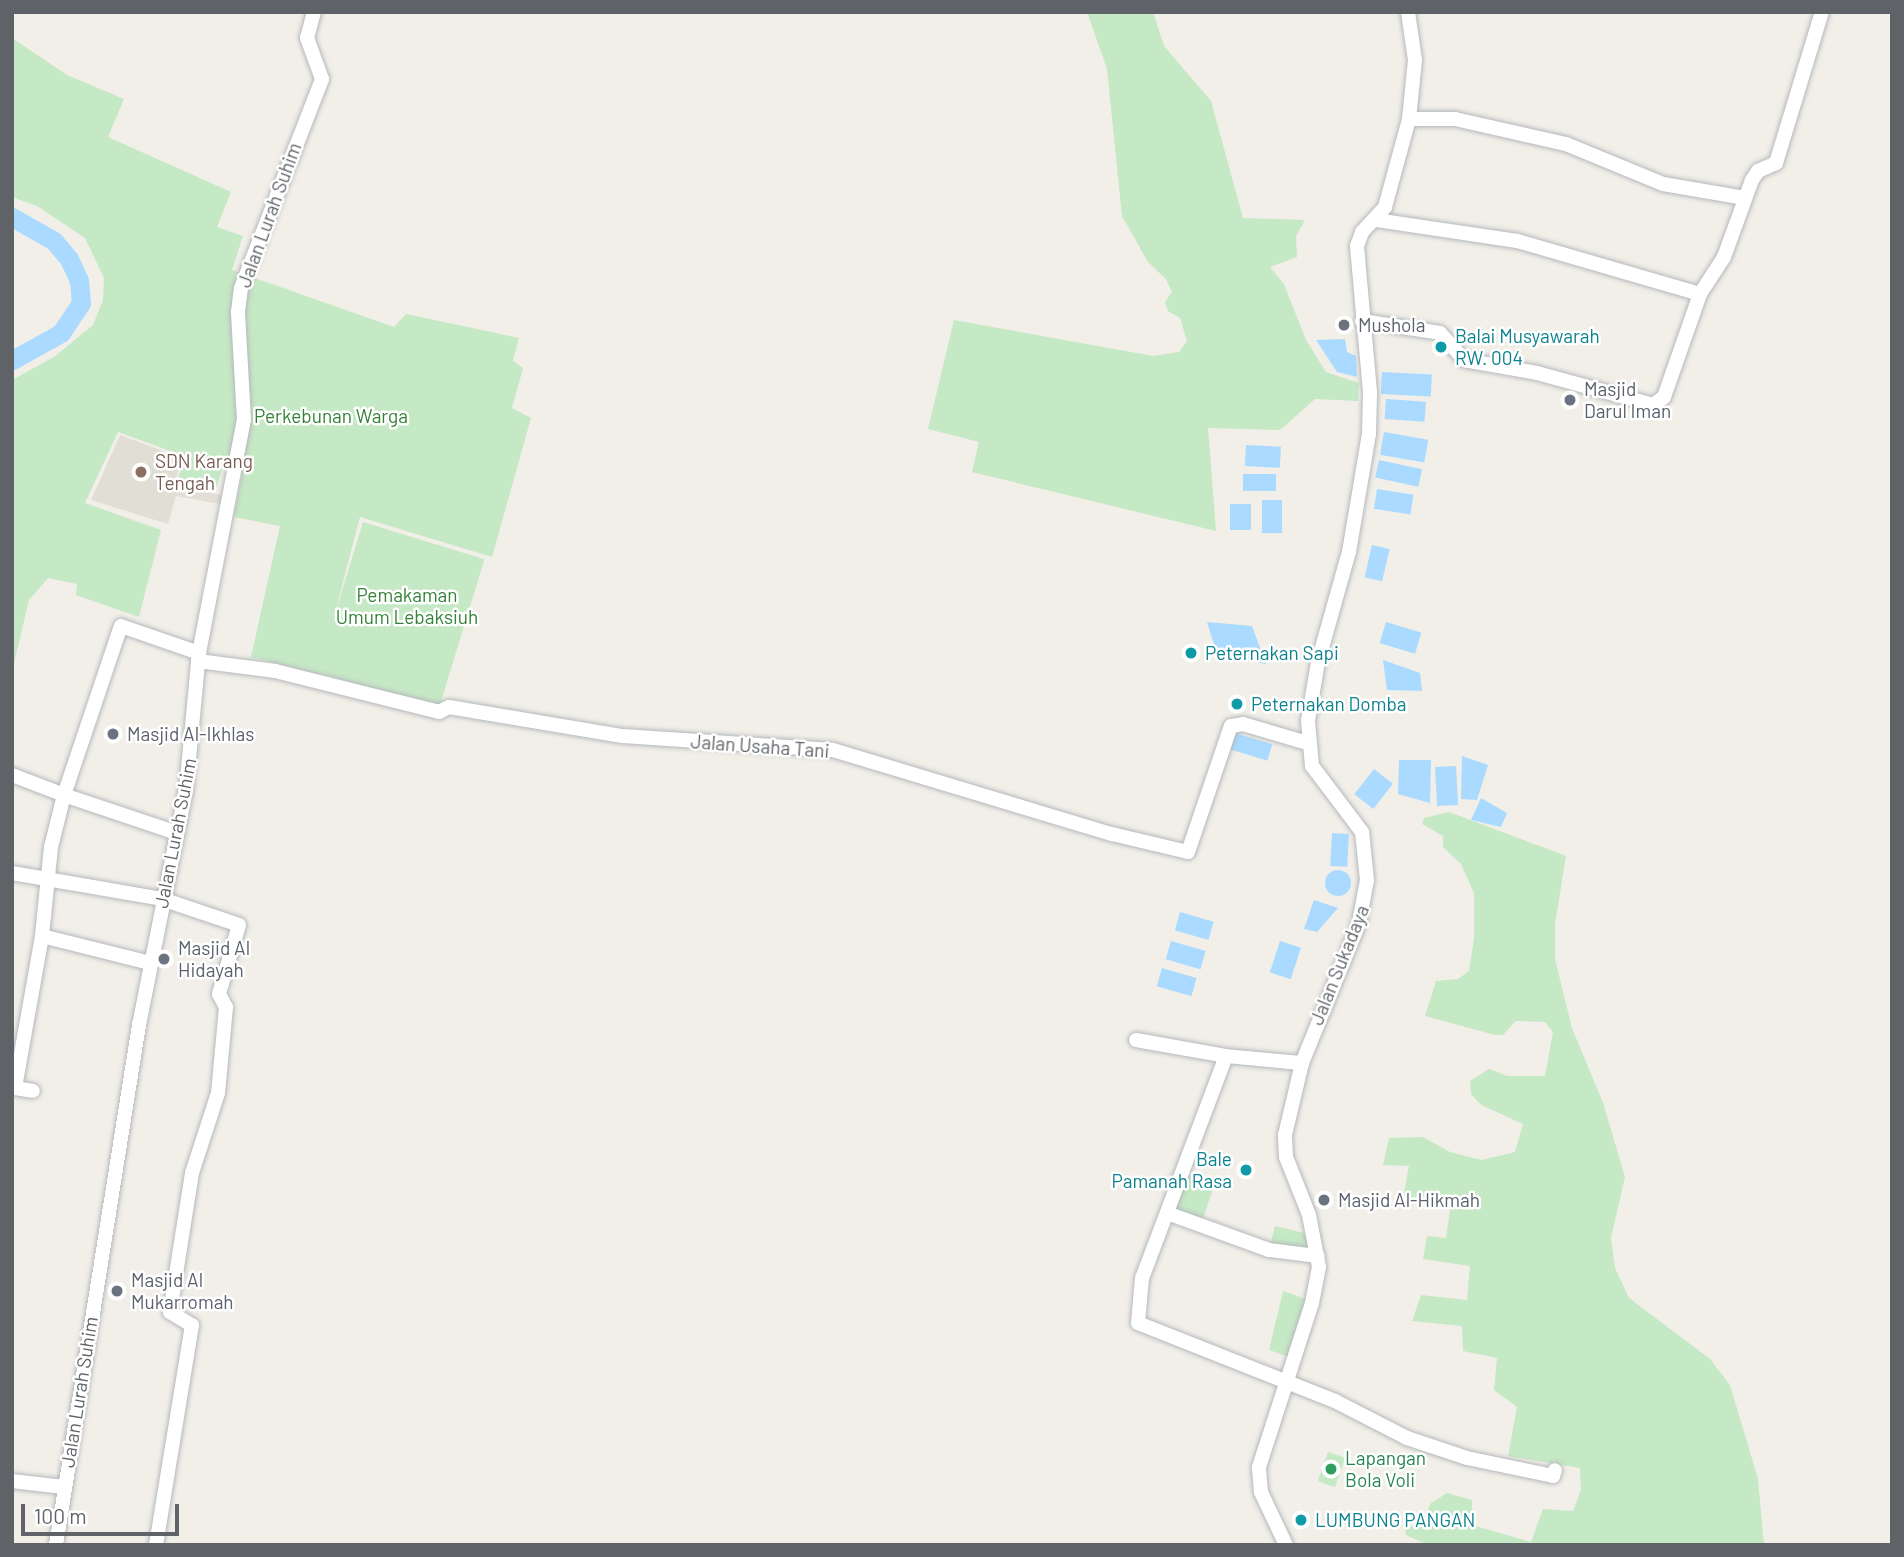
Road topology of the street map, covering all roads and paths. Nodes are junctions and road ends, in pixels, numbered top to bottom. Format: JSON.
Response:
{"nodes":[{"id":1,"x":314,"y":12,"type":"edge"},
{"id":2,"x":1408,"y":12,"type":"edge"},
{"id":3,"x":1822,"y":12,"type":"edge"},
{"id":4,"x":1409,"y":119,"type":"junction"},
{"id":5,"x":1745,"y":198,"type":"junction"},
{"id":6,"x":1376,"y":220,"type":"junction"},
{"id":7,"x":1700,"y":294,"type":"junction"},
{"id":8,"x":1362,"y":321,"type":"junction"},
{"id":9,"x":198,"y":657,"type":"junction"},
{"id":10,"x":1307,"y":743,"type":"junction"},
{"id":11,"x":12,"y":775,"type":"edge"},
{"id":12,"x":64,"y":794,"type":"junction"},
{"id":13,"x":177,"y":833,"type":"junction"},
{"id":14,"x":12,"y":873,"type":"edge"},
{"id":15,"x":47,"y":878,"type":"junction"},
{"id":16,"x":162,"y":898,"type":"junction"},
{"id":17,"x":42,"y":936,"type":"junction"},
{"id":18,"x":150,"y":963,"type":"junction"},
{"id":19,"x":1136,"y":1040,"type":"dead end"},
{"id":20,"x":1226,"y":1056,"type":"junction"},
{"id":21,"x":1302,"y":1063,"type":"junction"},
{"id":22,"x":33,"y":1091,"type":"dead end"},
{"id":23,"x":1167,"y":1213,"type":"junction"},
{"id":24,"x":1318,"y":1256,"type":"junction"},
{"id":25,"x":1284,"y":1380,"type":"junction"},
{"id":26,"x":1555,"y":1470,"type":"dead end"},
{"id":27,"x":12,"y":1481,"type":"edge"},
{"id":28,"x":64,"y":1488,"type":"junction"},
{"id":29,"x":56,"y":1545,"type":"edge"},
{"id":30,"x":156,"y":1545,"type":"edge"},
{"id":31,"x":1286,"y":1545,"type":"edge"}],
"edges":[{"from":1,"to":9,"type":"street","name":"Jalan Lurah Suhim"},
{"from":2,"to":4,"type":"street","name":"Jalan Sukadaya"},
{"from":3,"to":5,"type":"street"},
{"from":4,"to":5,"type":"street"},
{"from":4,"to":6,"type":"street","name":"Jalan Sukadaya"},
{"from":5,"to":7,"type":"street"},
{"from":6,"to":7,"type":"street"},
{"from":6,"to":8,"type":"street","name":"Jalan Sukadaya"},
{"from":7,"to":8,"type":"street"},
{"from":8,"to":10,"type":"street","name":"Jalan Sukadaya"},
{"from":9,"to":10,"type":"street","name":"Jalan Usaha Tani"},
{"from":9,"to":12,"type":"street","name":"Jalan Usaha Tani"},
{"from":9,"to":13,"type":"street","name":"Jalan Lurah Suhim"},
{"from":10,"to":21,"type":"street","name":"Jalan Sukadaya"},
{"from":11,"to":12,"type":"street"},
{"from":12,"to":13,"type":"street"},
{"from":12,"to":15,"type":"street"},
{"from":13,"to":16,"type":"street","name":"Jalan Lurah Suhim"},
{"from":14,"to":15,"type":"street"},
{"from":15,"to":16,"type":"street"},
{"from":15,"to":17,"type":"street"},
{"from":16,"to":18,"type":"street","name":"Jalan Lurah Suhim"},
{"from":16,"to":30,"type":"street"},
{"from":17,"to":18,"type":"street"},
{"from":17,"to":22,"type":"street"},
{"from":18,"to":28,"type":"street","name":"Jalan Lurah Suhim"},
{"from":19,"to":20,"type":"street"},
{"from":20,"to":21,"type":"street"},
{"from":20,"to":23,"type":"street"},
{"from":21,"to":24,"type":"street","name":"Jalan Sukadaya"},
{"from":23,"to":24,"type":"street"},
{"from":23,"to":25,"type":"street"},
{"from":24,"to":25,"type":"street","name":"Jalan Sukadaya"},
{"from":25,"to":26,"type":"street"},
{"from":25,"to":31,"type":"street","name":"Jalan Sukadaya"},
{"from":27,"to":28,"type":"street"},
{"from":28,"to":29,"type":"street","name":"Jalan Lurah Suhim"}]}
